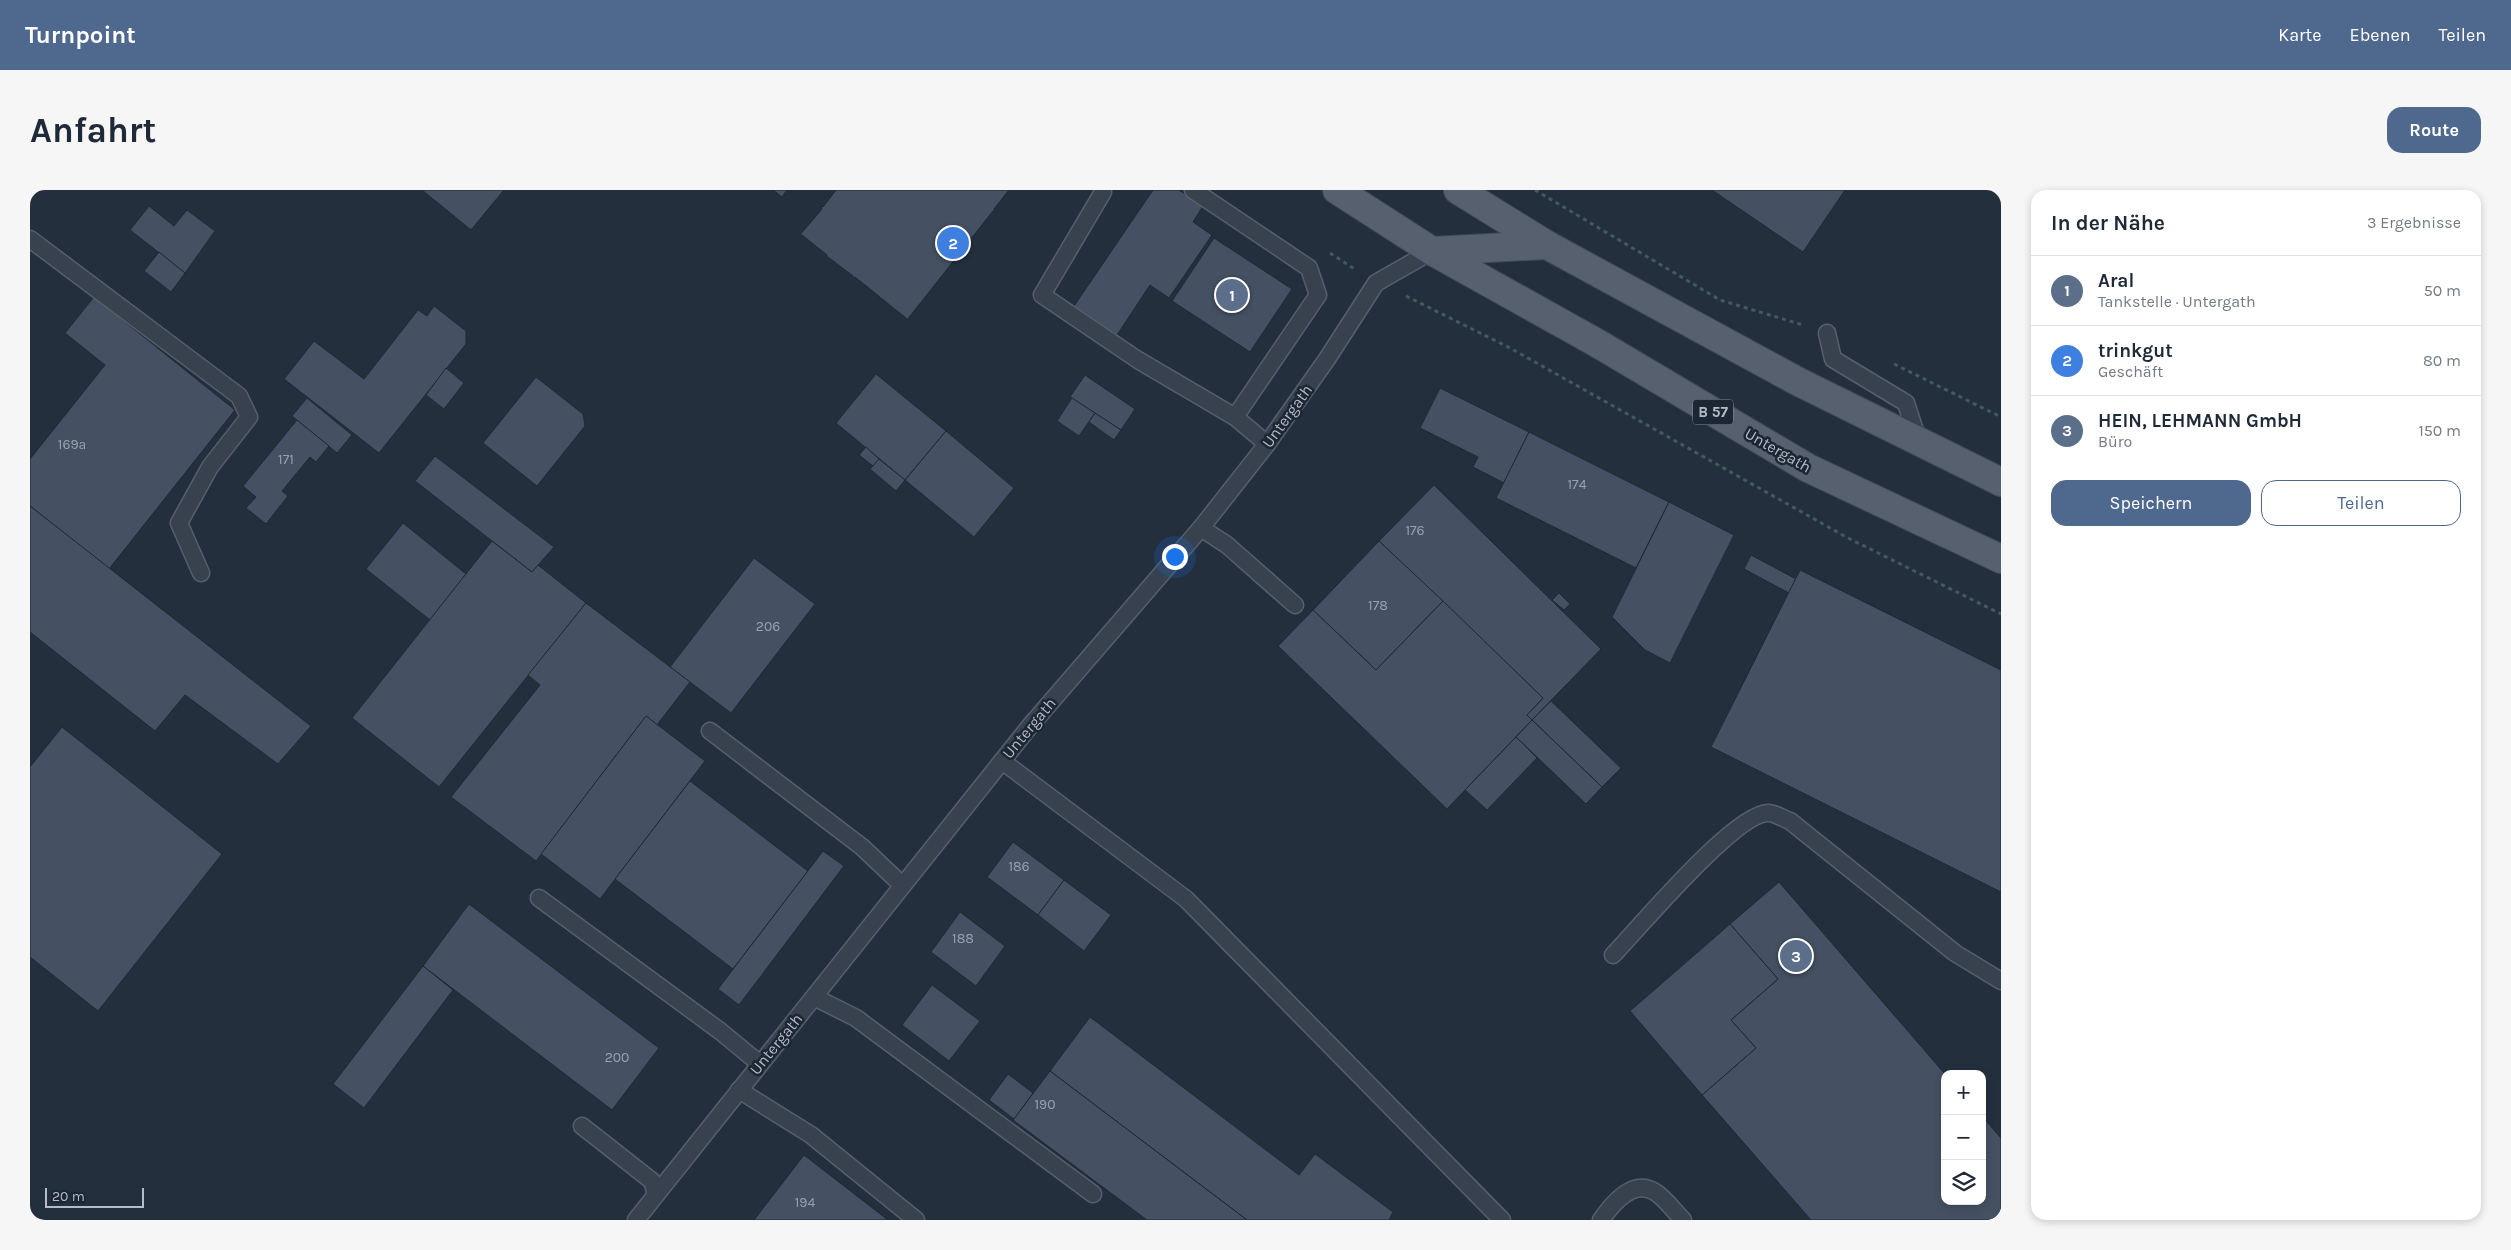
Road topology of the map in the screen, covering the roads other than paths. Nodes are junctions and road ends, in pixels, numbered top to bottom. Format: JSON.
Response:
{"nodes":[{"id":1,"x":1193,"y":190,"type":"edge"},
{"id":2,"x":1337,"y":190,"type":"edge"},
{"id":3,"x":1458,"y":190,"type":"edge"},
{"id":4,"x":1103,"y":191,"type":"edge"},
{"id":5,"x":30,"y":239,"type":"edge"},
{"id":6,"x":1547,"y":245,"type":"junction"},
{"id":7,"x":1432,"y":251,"type":"junction"},
{"id":8,"x":1828,"y":333,"type":"road end"},
{"id":9,"x":1235,"y":417,"type":"junction"},
{"id":10,"x":1918,"y":440,"type":"junction"},
{"id":11,"x":1267,"y":444,"type":"junction"},
{"id":12,"x":2001,"y":482,"type":"edge"},
{"id":13,"x":1201,"y":528,"type":"junction"},
{"id":14,"x":2001,"y":559,"type":"edge"},
{"id":15,"x":201,"y":573,"type":"dead end"},
{"id":16,"x":1295,"y":605,"type":"dead end"},
{"id":17,"x":710,"y":731,"type":"dead end"},
{"id":18,"x":1002,"y":761,"type":"junction"},
{"id":19,"x":902,"y":886,"type":"junction"},
{"id":20,"x":539,"y":898,"type":"dead end"},
{"id":21,"x":1613,"y":955,"type":"dead end"},
{"id":22,"x":2001,"y":981,"type":"edge"},
{"id":23,"x":814,"y":997,"type":"junction"},
{"id":24,"x":760,"y":1064,"type":"junction"},
{"id":25,"x":739,"y":1090,"type":"junction"},
{"id":26,"x":582,"y":1126,"type":"dead end"},
{"id":27,"x":656,"y":1194,"type":"junction"},
{"id":28,"x":1093,"y":1194,"type":"dead end"},
{"id":29,"x":636,"y":1220,"type":"edge"},
{"id":30,"x":916,"y":1220,"type":"edge"},
{"id":31,"x":1502,"y":1220,"type":"edge"},
{"id":32,"x":1601,"y":1220,"type":"edge"},
{"id":33,"x":1683,"y":1220,"type":"edge"}],
"edges":[{"from":1,"to":9,"type":"lane"},
{"from":2,"to":7,"type":"main road","name":"Untergath","number":"B 57"},
{"from":3,"to":6,"type":"main road"},
{"from":4,"to":9,"type":"lane"},
{"from":5,"to":15,"type":"lane"},
{"from":6,"to":7,"type":"main road","name":"Untergath"},
{"from":6,"to":10,"type":"main road"},
{"from":7,"to":11,"type":"lane","name":"Untergath"},
{"from":7,"to":14,"type":"main road","name":"Untergath","number":"B 57"},
{"from":8,"to":10,"type":"lane"},
{"from":9,"to":11,"type":"lane"},
{"from":10,"to":12,"type":"main road"},
{"from":11,"to":13,"type":"lane","name":"Untergath"},
{"from":13,"to":16,"type":"lane"},
{"from":13,"to":18,"type":"lane","name":"Untergath"},
{"from":17,"to":19,"type":"lane"},
{"from":18,"to":19,"type":"lane","name":"Untergath"},
{"from":18,"to":31,"type":"lane"},
{"from":19,"to":23,"type":"lane","name":"Untergath"},
{"from":20,"to":24,"type":"lane"},
{"from":21,"to":22,"type":"lane"},
{"from":23,"to":24,"type":"lane","name":"Untergath"},
{"from":23,"to":28,"type":"lane"},
{"from":24,"to":25,"type":"lane","name":"Untergath"},
{"from":25,"to":27,"type":"lane","name":"Untergath"},
{"from":25,"to":30,"type":"lane"},
{"from":26,"to":27,"type":"lane"},
{"from":27,"to":29,"type":"lane","name":"Untergath"},
{"from":32,"to":33,"type":"lane"}]}
